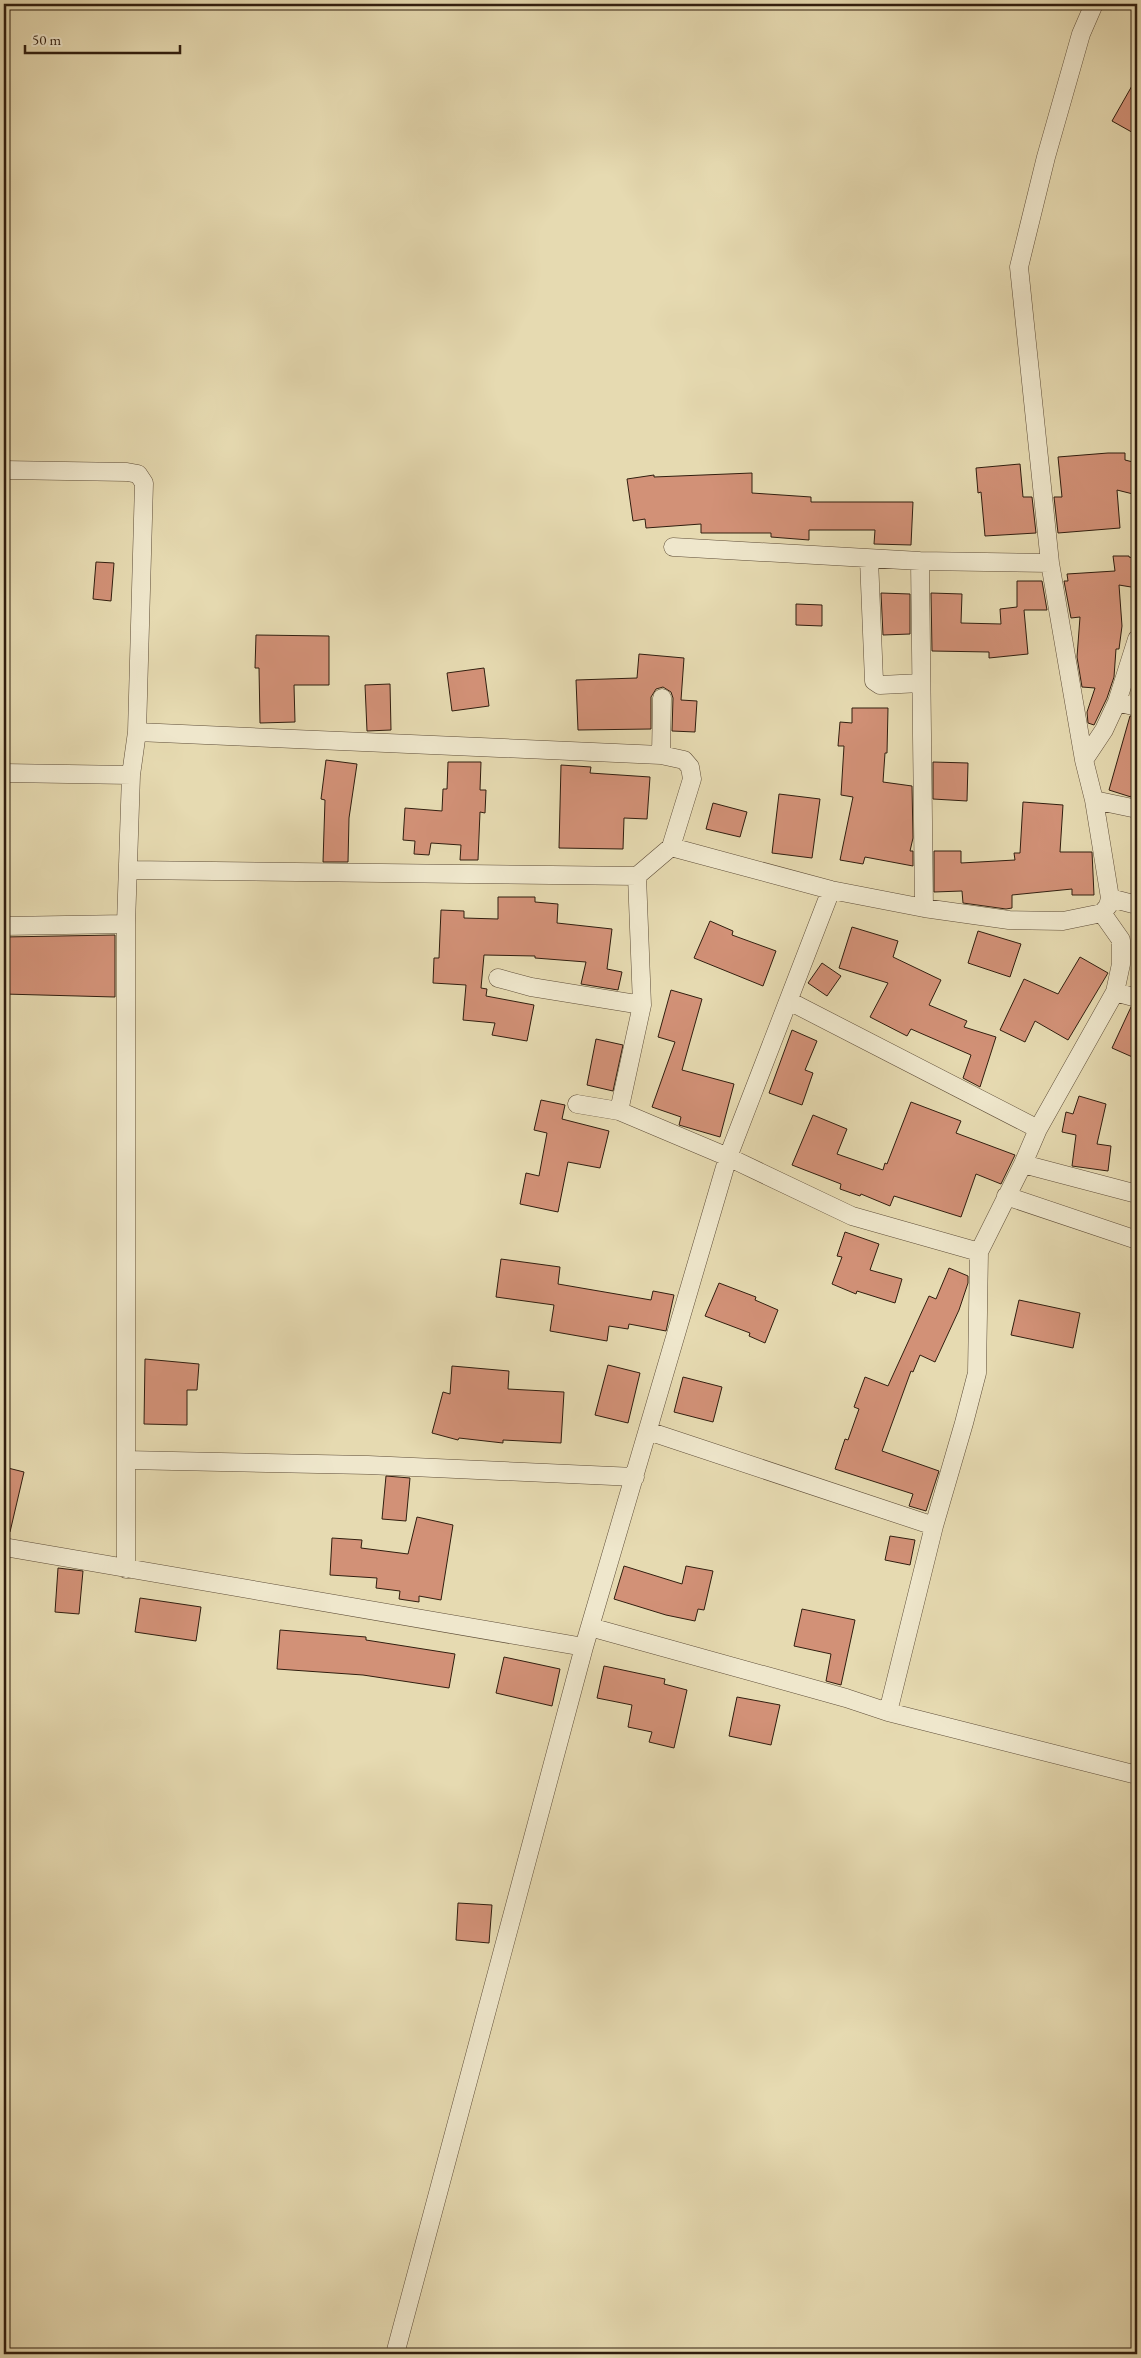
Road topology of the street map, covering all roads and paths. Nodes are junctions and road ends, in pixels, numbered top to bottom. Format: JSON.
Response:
{"nodes":[{"id":1,"x":1094,"y":4,"type":"edge"},
{"id":2,"x":4,"y":470,"type":"edge"},
{"id":3,"x":673,"y":547,"type":"dead end"},
{"id":4,"x":869,"y":559,"type":"junction"},
{"id":5,"x":920,"y":562,"type":"junction"},
{"id":6,"x":1050,"y":563,"type":"junction"},
{"id":7,"x":1137,"y":639,"type":"edge"},
{"id":8,"x":921,"y":683,"type":"junction"},
{"id":9,"x":662,"y":698,"type":"dead end"},
{"id":10,"x":1117,"y":702,"type":"junction"},
{"id":11,"x":1137,"y":707,"type":"edge"},
{"id":12,"x":137,"y":732,"type":"junction"},
{"id":13,"x":661,"y":756,"type":"junction"},
{"id":14,"x":1084,"y":760,"type":"junction"},
{"id":15,"x":4,"y":773,"type":"edge"},
{"id":16,"x":131,"y":775,"type":"junction"},
{"id":17,"x":1094,"y":800,"type":"junction"},
{"id":18,"x":1137,"y":809,"type":"edge"},
{"id":19,"x":671,"y":848,"type":"junction"},
{"id":20,"x":128,"y":870,"type":"junction"},
{"id":21,"x":636,"y":876,"type":"junction"},
{"id":22,"x":831,"y":890,"type":"junction"},
{"id":23,"x":1137,"y":905,"type":"edge"},
{"id":24,"x":1106,"y":906,"type":"junction"},
{"id":25,"x":924,"y":908,"type":"junction"},
{"id":26,"x":126,"y":924,"type":"junction"},
{"id":27,"x":4,"y":926,"type":"edge"},
{"id":28,"x":498,"y":978,"type":"dead end"},
{"id":29,"x":1114,"y":992,"type":"junction"},
{"id":30,"x":1137,"y":998,"type":"edge"},
{"id":31,"x":789,"y":1001,"type":"junction"},
{"id":32,"x":642,"y":1005,"type":"junction"},
{"id":33,"x":577,"y":1104,"type":"dead end"},
{"id":34,"x":619,"y":1111,"type":"junction"},
{"id":35,"x":1038,"y":1128,"type":"junction"},
{"id":36,"x":728,"y":1157,"type":"junction"},
{"id":37,"x":1023,"y":1164,"type":"junction"},
{"id":38,"x":1137,"y":1194,"type":"edge"},
{"id":39,"x":1006,"y":1196,"type":"junction"},
{"id":40,"x":1137,"y":1240,"type":"edge"},
{"id":41,"x":978,"y":1252,"type":"junction"},
{"id":42,"x":648,"y":1431,"type":"junction"},
{"id":43,"x":126,"y":1460,"type":"junction"},
{"id":44,"x":635,"y":1477,"type":"junction"},
{"id":45,"x":934,"y":1526,"type":"junction"},
{"id":46,"x":4,"y":1547,"type":"edge"},
{"id":47,"x":126,"y":1569,"type":"junction"},
{"id":48,"x":590,"y":1627,"type":"junction"},
{"id":49,"x":584,"y":1648,"type":"junction"},
{"id":50,"x":888,"y":1712,"type":"junction"},
{"id":51,"x":1137,"y":1775,"type":"edge"},
{"id":52,"x":395,"y":2354,"type":"edge"}],
"edges":[{"from":1,"to":6,"type":"street"},
{"from":2,"to":12,"type":"street"},
{"from":3,"to":4,"type":"street"},
{"from":4,"to":5,"type":"street"},
{"from":4,"to":8,"type":"street"},
{"from":5,"to":6,"type":"street"},
{"from":5,"to":8,"type":"street"},
{"from":6,"to":14,"type":"street"},
{"from":7,"to":10,"type":"street"},
{"from":8,"to":25,"type":"street"},
{"from":9,"to":13,"type":"street"},
{"from":10,"to":11,"type":"street"},
{"from":10,"to":14,"type":"street"},
{"from":12,"to":13,"type":"street"},
{"from":12,"to":16,"type":"street"},
{"from":13,"to":19,"type":"street"},
{"from":14,"to":17,"type":"street"},
{"from":15,"to":16,"type":"street"},
{"from":16,"to":20,"type":"street"},
{"from":17,"to":18,"type":"street"},
{"from":17,"to":24,"type":"street"},
{"from":19,"to":21,"type":"street"},
{"from":19,"to":22,"type":"street"},
{"from":20,"to":21,"type":"street"},
{"from":20,"to":26,"type":"street"},
{"from":21,"to":32,"type":"street"},
{"from":22,"to":25,"type":"street"},
{"from":22,"to":31,"type":"street"},
{"from":23,"to":24,"type":"street"},
{"from":24,"to":25,"type":"street"},
{"from":24,"to":29,"type":"street"},
{"from":26,"to":27,"type":"street"},
{"from":26,"to":43,"type":"street"},
{"from":28,"to":32,"type":"street"},
{"from":29,"to":30,"type":"street"},
{"from":29,"to":35,"type":"street"},
{"from":31,"to":35,"type":"street"},
{"from":31,"to":36,"type":"street"},
{"from":32,"to":34,"type":"street"},
{"from":33,"to":34,"type":"street"},
{"from":34,"to":36,"type":"street"},
{"from":35,"to":37,"type":"street"},
{"from":36,"to":41,"type":"street"},
{"from":36,"to":42,"type":"street"},
{"from":37,"to":38,"type":"street"},
{"from":37,"to":39,"type":"street"},
{"from":39,"to":40,"type":"street"},
{"from":39,"to":41,"type":"street"},
{"from":41,"to":45,"type":"street"},
{"from":42,"to":44,"type":"street"},
{"from":42,"to":45,"type":"street"},
{"from":43,"to":44,"type":"street"},
{"from":43,"to":47,"type":"street"},
{"from":44,"to":48,"type":"street"},
{"from":45,"to":50,"type":"street"},
{"from":46,"to":47,"type":"street"},
{"from":47,"to":49,"type":"street"},
{"from":48,"to":49,"type":"street"},
{"from":48,"to":50,"type":"street"},
{"from":49,"to":52,"type":"street"},
{"from":50,"to":51,"type":"street"}]}
